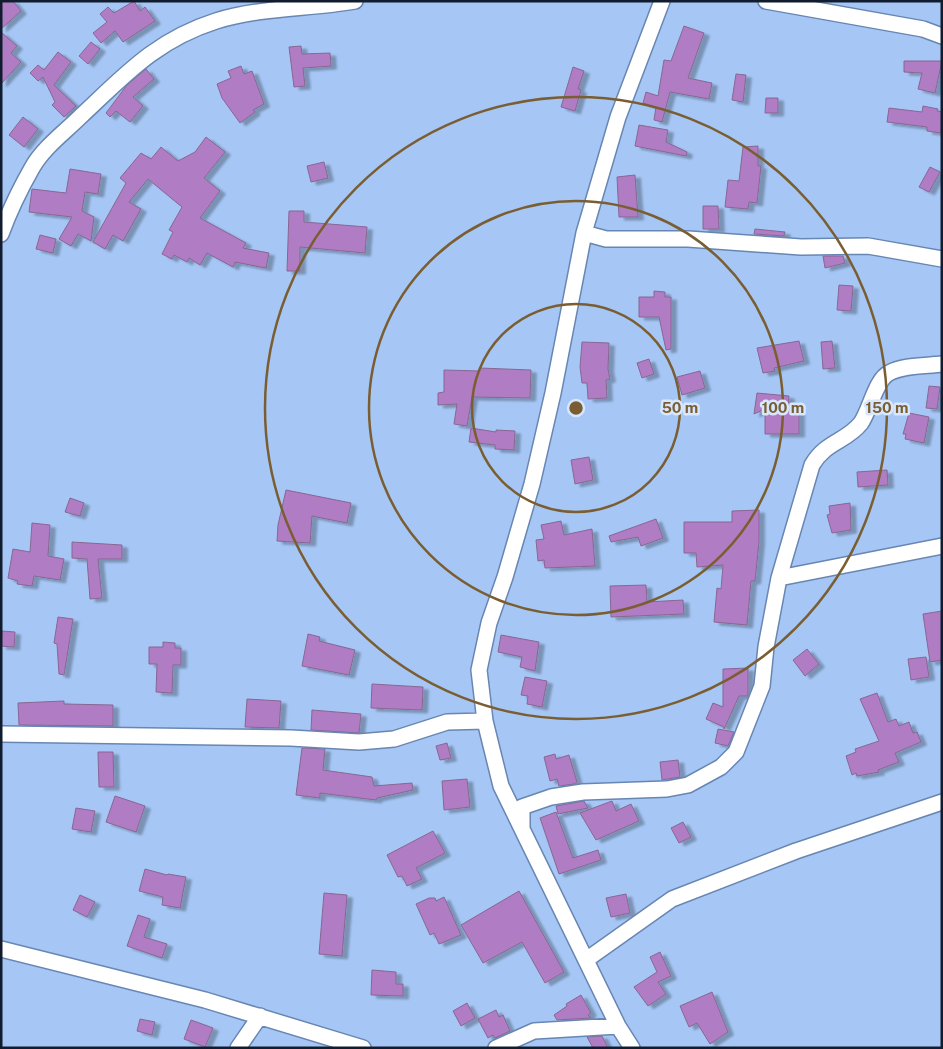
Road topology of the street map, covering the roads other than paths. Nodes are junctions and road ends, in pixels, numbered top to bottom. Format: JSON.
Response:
{"nodes":[{"id":1,"x":355,"y":1,"type":"edge"},
{"id":2,"x":662,"y":1,"type":"edge"},
{"id":3,"x":766,"y":1,"type":"edge"},
{"id":4,"x":942,"y":36,"type":"edge"},
{"id":5,"x":584,"y":233,"type":"junction"},
{"id":6,"x":1,"y":234,"type":"edge"},
{"id":7,"x":942,"y":259,"type":"edge"},
{"id":8,"x":942,"y":364,"type":"edge"},
{"id":9,"x":942,"y":546,"type":"edge"},
{"id":10,"x":779,"y":578,"type":"junction"},
{"id":11,"x":485,"y":721,"type":"junction"},
{"id":12,"x":1,"y":734,"type":"edge"},
{"id":13,"x":942,"y":802,"type":"edge"},
{"id":14,"x":522,"y":831,"type":"junction"},
{"id":15,"x":1,"y":948,"type":"edge"},
{"id":16,"x":586,"y":960,"type":"junction"},
{"id":17,"x":260,"y":1016,"type":"junction"},
{"id":18,"x":618,"y":1026,"type":"junction"},
{"id":19,"x":238,"y":1048,"type":"edge"},
{"id":20,"x":363,"y":1048,"type":"edge"},
{"id":21,"x":496,"y":1048,"type":"edge"},
{"id":22,"x":632,"y":1048,"type":"edge"}],
"edges":[{"from":1,"to":6,"type":"street"},
{"from":2,"to":5,"type":"street"},
{"from":3,"to":4,"type":"street"},
{"from":5,"to":7,"type":"street"},
{"from":5,"to":11,"type":"street"},
{"from":8,"to":10,"type":"street"},
{"from":9,"to":10,"type":"street"},
{"from":10,"to":14,"type":"street"},
{"from":11,"to":12,"type":"street"},
{"from":11,"to":14,"type":"street"},
{"from":13,"to":16,"type":"street"},
{"from":14,"to":16,"type":"street"},
{"from":15,"to":17,"type":"street"},
{"from":16,"to":18,"type":"street"},
{"from":17,"to":19,"type":"street"},
{"from":17,"to":20,"type":"street"},
{"from":18,"to":21,"type":"street"},
{"from":18,"to":22,"type":"street"}]}
